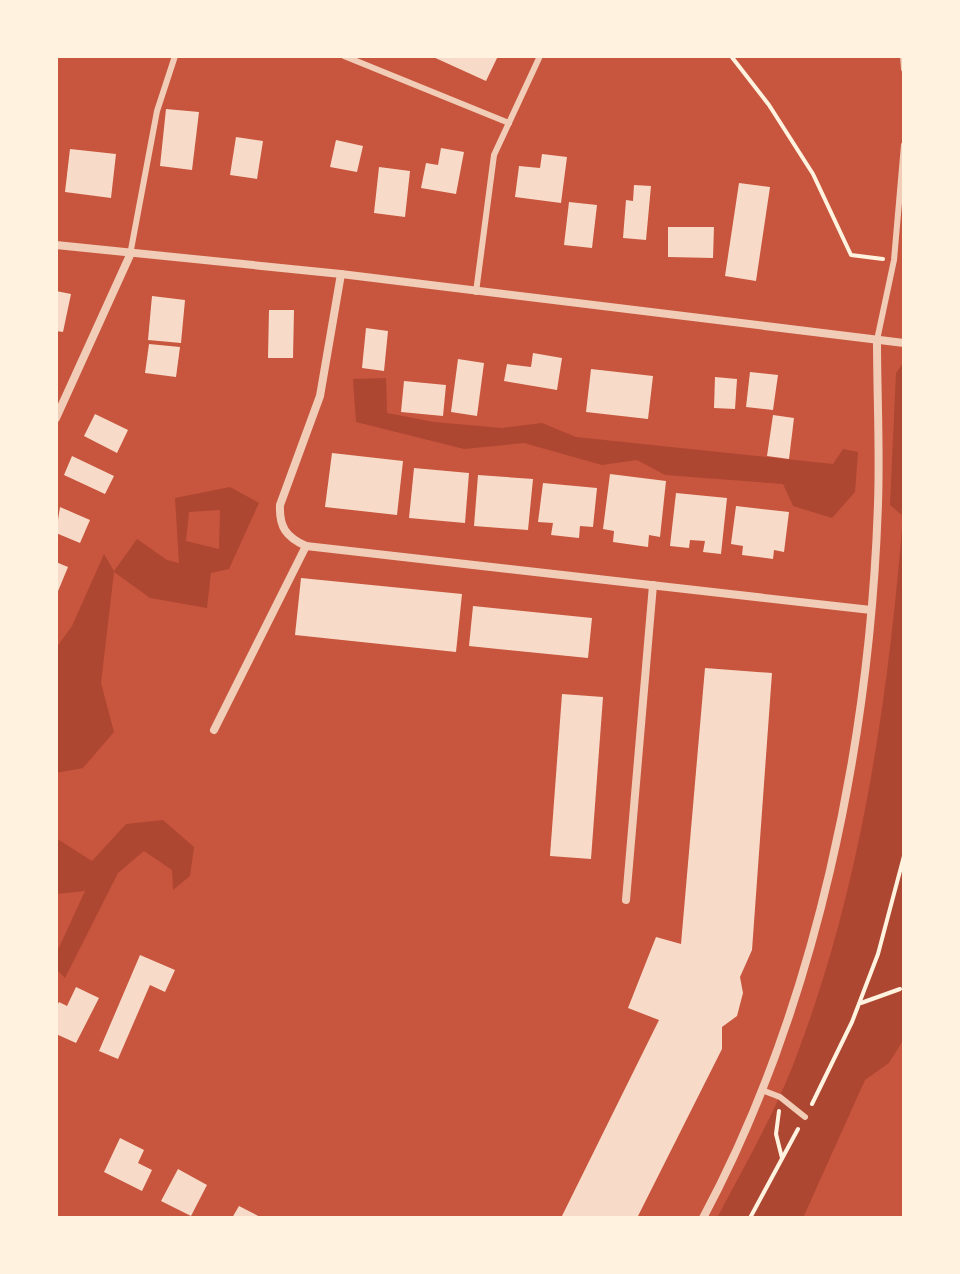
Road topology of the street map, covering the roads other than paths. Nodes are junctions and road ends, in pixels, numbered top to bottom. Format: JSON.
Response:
{"nodes":[{"id":1,"x":175,"y":56,"type":"edge"},
{"id":2,"x":344,"y":56,"type":"edge"},
{"id":3,"x":540,"y":56,"type":"edge"},
{"id":4,"x":903,"y":56,"type":"edge"},
{"id":5,"x":904,"y":69,"type":"edge"},
{"id":6,"x":509,"y":123,"type":"junction"},
{"id":7,"x":904,"y":145,"type":"edge"},
{"id":8,"x":56,"y":245,"type":"edge"},
{"id":9,"x":130,"y":255,"type":"junction"},
{"id":10,"x":341,"y":274,"type":"junction"},
{"id":11,"x":476,"y":292,"type":"junction"},
{"id":12,"x":877,"y":340,"type":"junction"},
{"id":13,"x":904,"y":343,"type":"edge"},
{"id":14,"x":56,"y":418,"type":"edge"},
{"id":15,"x":306,"y":546,"type":"junction"},
{"id":16,"x":653,"y":585,"type":"junction"},
{"id":17,"x":871,"y":610,"type":"junction"},
{"id":18,"x":214,"y":730,"type":"dead end"},
{"id":19,"x":626,"y":900,"type":"dead end"},
{"id":20,"x":762,"y":1090,"type":"junction"},
{"id":21,"x":805,"y":1117,"type":"road end"},
{"id":22,"x":703,"y":1218,"type":"edge"}],
"edges":[{"from":1,"to":9,"type":"lane"},
{"from":2,"to":6,"type":"lane"},
{"from":3,"to":6,"type":"lane"},
{"from":4,"to":5,"type":"lane"},
{"from":6,"to":11,"type":"lane"},
{"from":7,"to":12,"type":"lane"},
{"from":8,"to":9,"type":"street"},
{"from":9,"to":10,"type":"street"},
{"from":9,"to":14,"type":"street"},
{"from":10,"to":11,"type":"street"},
{"from":10,"to":15,"type":"street"},
{"from":11,"to":12,"type":"street"},
{"from":12,"to":13,"type":"street"},
{"from":12,"to":17,"type":"street"},
{"from":15,"to":16,"type":"street"},
{"from":15,"to":18,"type":"street"},
{"from":16,"to":17,"type":"street"},
{"from":16,"to":19,"type":"street"},
{"from":17,"to":20,"type":"street"},
{"from":20,"to":21,"type":"lane"},
{"from":20,"to":22,"type":"street"}]}
